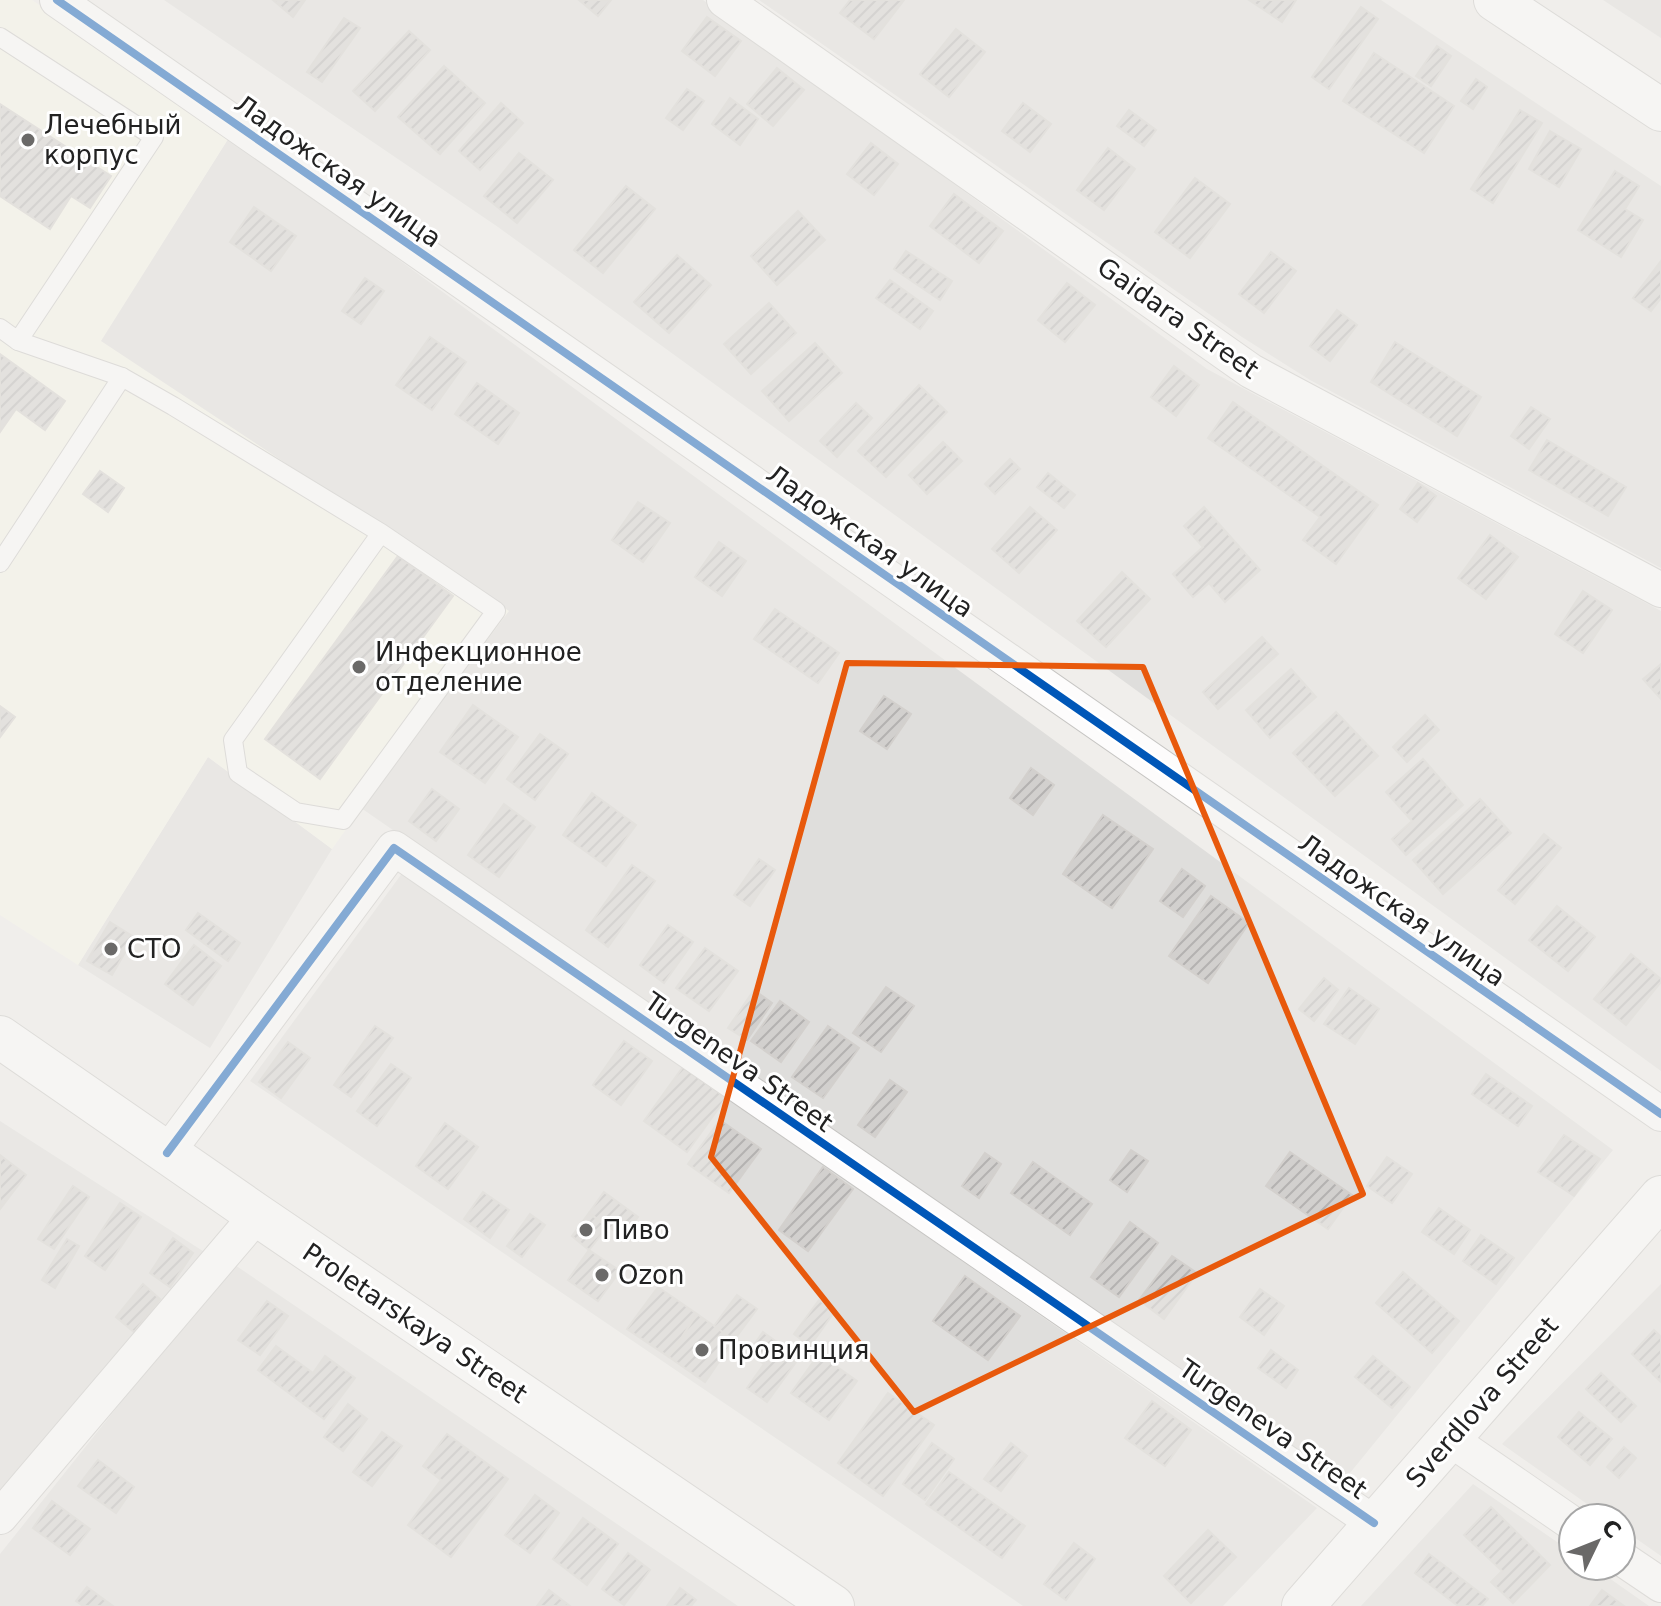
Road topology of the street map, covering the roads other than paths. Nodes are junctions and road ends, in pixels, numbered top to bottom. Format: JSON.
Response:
{"nodes":[{"id":1,"x":57,"y":0,"type":"edge"},
{"id":2,"x":724,"y":0,"type":"edge"},
{"id":3,"x":1495,"y":0,"type":"edge"},
{"id":4,"x":0,"y":37,"type":"edge"},
{"id":5,"x":1661,"y":110,"type":"edge"},
{"id":6,"x":0,"y":328,"type":"edge"},
{"id":7,"x":18,"y":341,"type":"junction"},
{"id":8,"x":122,"y":377,"type":"junction"},
{"id":9,"x":381,"y":533,"type":"junction"},
{"id":10,"x":0,"y":563,"type":"edge"},
{"id":11,"x":1661,"y":590,"type":"edge"},
{"id":12,"x":0,"y":1037,"type":"edge"},
{"id":13,"x":1661,"y":1114,"type":"edge"},
{"id":14,"x":167,"y":1153,"type":"junction"},
{"id":15,"x":1661,"y":1197,"type":"edge"},
{"id":16,"x":257,"y":1215,"type":"junction"},
{"id":17,"x":1451,"y":1440,"type":"junction"},
{"id":18,"x":1557,"y":1513,"type":"edge"},
{"id":19,"x":0,"y":1517,"type":"edge"},
{"id":20,"x":1374,"y":1523,"type":"junction"},
{"id":21,"x":1637,"y":1569,"type":"edge"},
{"id":22,"x":1661,"y":1585,"type":"edge"},
{"id":23,"x":833,"y":1606,"type":"edge"},
{"id":24,"x":1303,"y":1606,"type":"edge"}],
"edges":[{"from":1,"to":13,"type":"street","name":"Ладожская улица"},
{"from":2,"to":11,"type":"street","name":"Gaidara Street"},
{"from":3,"to":5,"type":"street"},
{"from":4,"to":7,"type":"lane"},
{"from":6,"to":7,"type":"lane"},
{"from":7,"to":8,"type":"lane"},
{"from":8,"to":9,"type":"lane"},
{"from":8,"to":10,"type":"lane"},
{"from":9,"to":9,"type":"lane"},
{"from":12,"to":14,"type":"street","name":"Proletarskaya Street"},
{"from":14,"to":16,"type":"street","name":"Proletarskaya Street"},
{"from":14,"to":20,"type":"street","name":"Turgeneva Street"},
{"from":15,"to":17,"type":"street","name":"Sverdlova Street"},
{"from":16,"to":19,"type":"street"},
{"from":16,"to":23,"type":"street","name":"Proletarskaya Street"},
{"from":17,"to":18,"type":"street"},
{"from":17,"to":20,"type":"street","name":"Sverdlova Street"},
{"from":20,"to":24,"type":"street","name":"Sverdlova Street"},
{"from":21,"to":22,"type":"street"}]}
